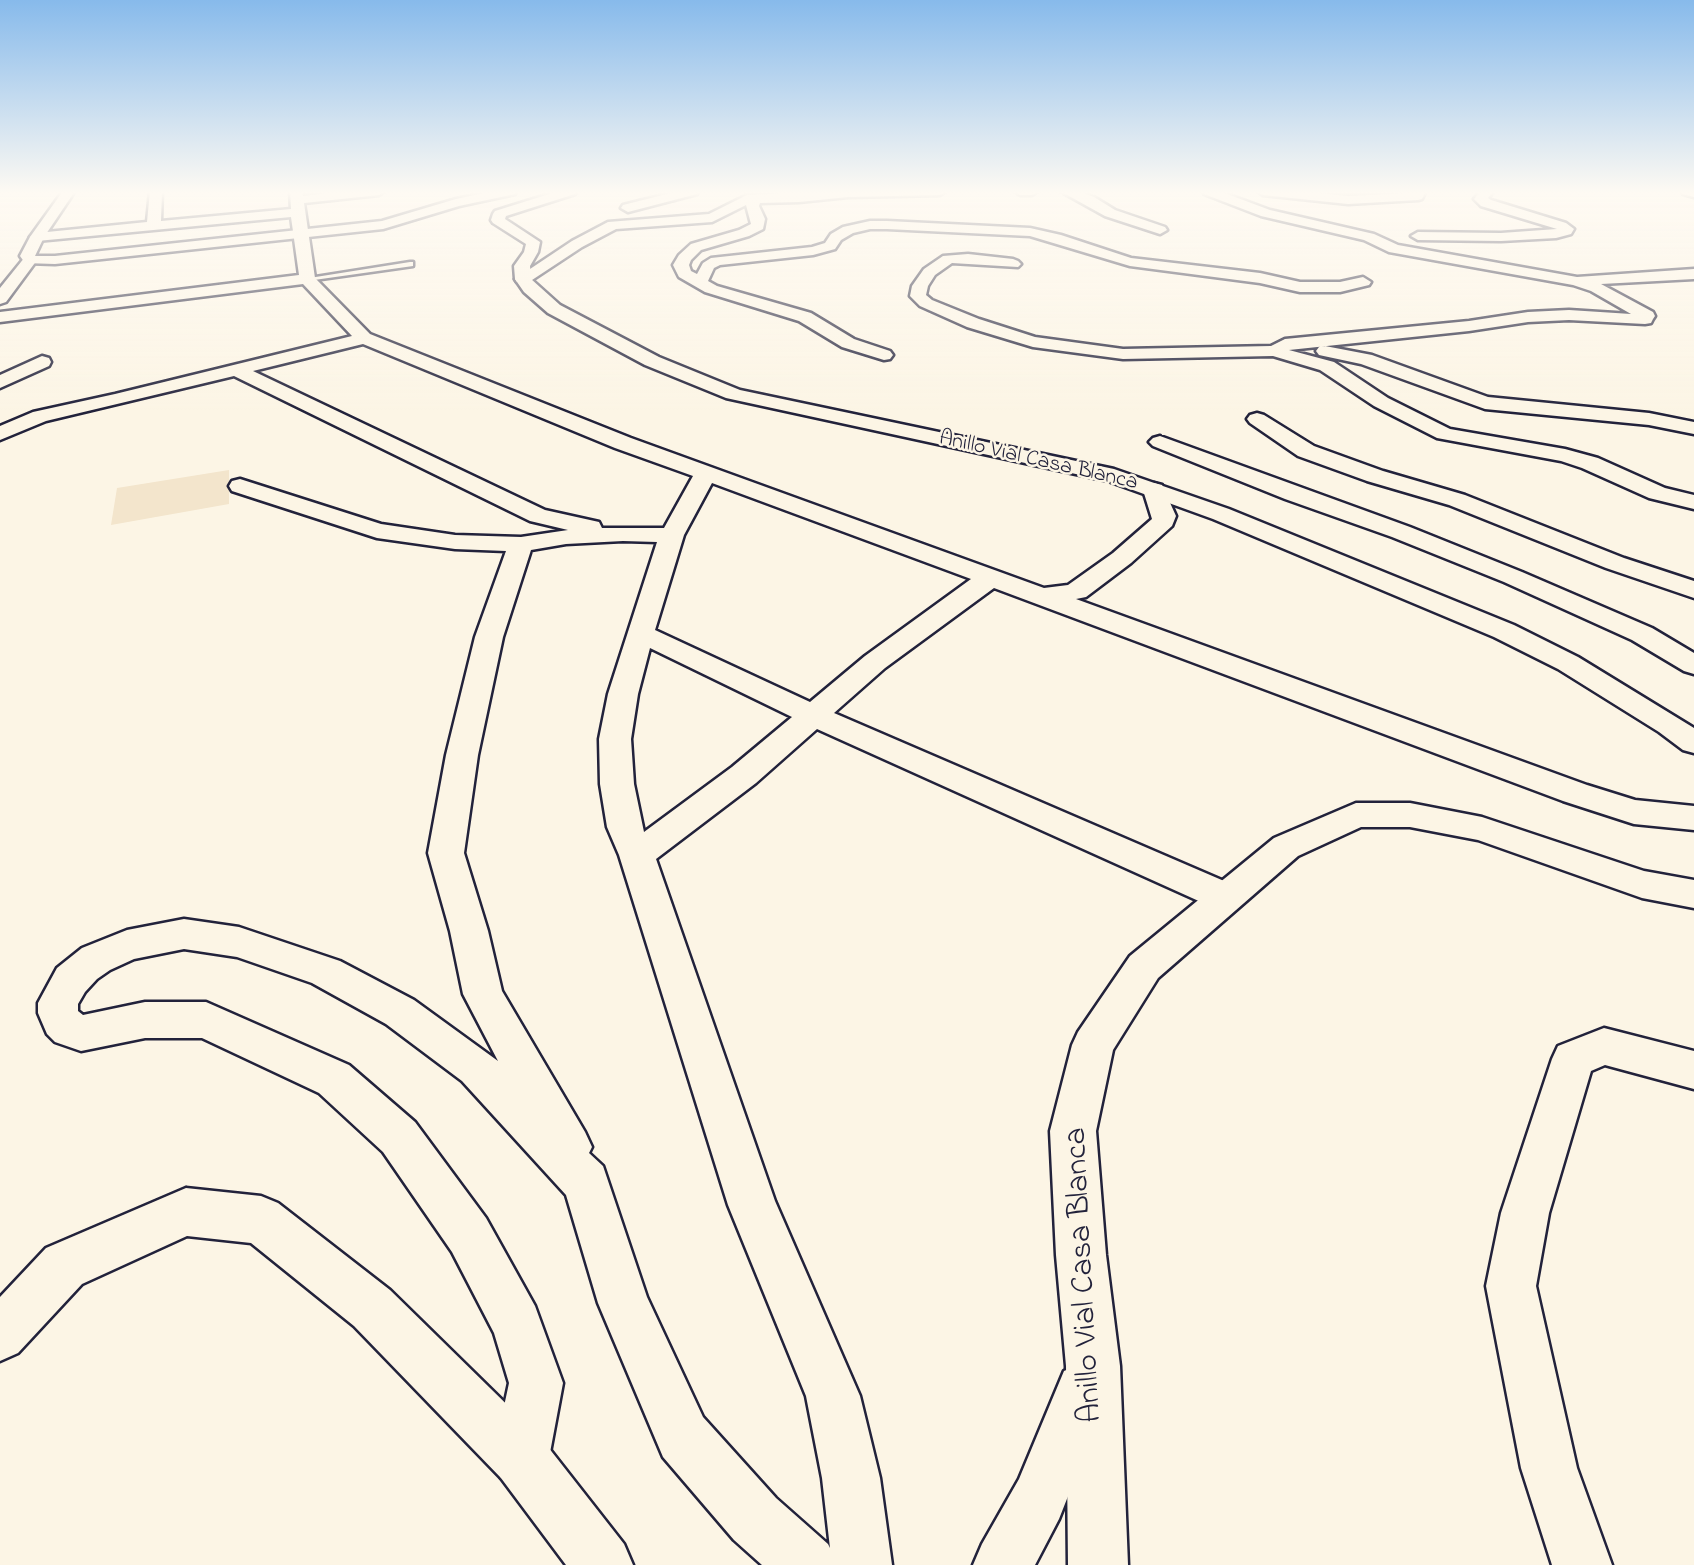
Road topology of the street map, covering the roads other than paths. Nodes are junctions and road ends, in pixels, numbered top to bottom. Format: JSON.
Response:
{"nodes":[{"id":1,"x":27,"y":264,"type":"edge"},
{"id":2,"x":305,"y":264,"type":"edge"},
{"id":3,"x":410,"y":264,"type":"dead end"},
{"id":4,"x":523,"y":264,"type":"edge"},
{"id":5,"x":546,"y":264,"type":"edge"},
{"id":6,"x":681,"y":264,"type":"edge"},
{"id":7,"x":711,"y":264,"type":"edge"},
{"id":8,"x":941,"y":264,"type":"edge"},
{"id":9,"x":1154,"y":264,"type":"edge"},
{"id":10,"x":1480,"y":264,"type":"edge"},
{"id":11,"x":1694,"y":274,"type":"edge"},
{"id":12,"x":307,"y":279,"type":"junction"},
{"id":13,"x":523,"y":279,"type":"junction"},
{"id":14,"x":694,"y":281,"type":"junction"},
{"id":15,"x":1576,"y":281,"type":"junction"},
{"id":16,"x":1363,"y":282,"type":"dead end"},
{"id":17,"x":0,"y":299,"type":"edge"},
{"id":18,"x":0,"y":317,"type":"edge"},
{"id":19,"x":364,"y":338,"type":"junction"},
{"id":20,"x":1280,"y":348,"type":"junction"},
{"id":21,"x":884,"y":355,"type":"dead end"},
{"id":22,"x":42,"y":362,"type":"dead end"},
{"id":23,"x":236,"y":370,"type":"junction"},
{"id":24,"x":0,"y":382,"type":"edge"},
{"id":25,"x":1257,"y":419,"type":"dead end"},
{"id":26,"x":1694,"y":428,"type":"edge"},
{"id":27,"x":0,"y":434,"type":"edge"},
{"id":28,"x":1160,"y":442,"type":"dead end"},
{"id":29,"x":706,"y":473,"type":"junction"},
{"id":30,"x":240,"y":486,"type":"dead end"},
{"id":31,"x":1154,"y":490,"type":"junction"},
{"id":32,"x":1694,"y":502,"type":"edge"},
{"id":33,"x":623,"y":534,"type":"junction"},
{"id":34,"x":672,"y":535,"type":"junction"},
{"id":35,"x":521,"y":544,"type":"junction"},
{"id":36,"x":990,"y":578,"type":"junction"},
{"id":37,"x":1694,"y":590,"type":"edge"},
{"id":38,"x":1040,"y":596,"type":"junction"},
{"id":39,"x":640,"y":633,"type":"junction"},
{"id":40,"x":1694,"y":665,"type":"edge"},
{"id":41,"x":812,"y":715,"type":"junction"},
{"id":42,"x":1694,"y":742,"type":"edge"},
{"id":43,"x":1694,"y":818,"type":"edge"},
{"id":44,"x":637,"y":855,"type":"junction"},
{"id":45,"x":1694,"y":894,"type":"edge"},
{"id":46,"x":1225,"y":897,"type":"junction"},
{"id":47,"x":1694,"y":1070,"type":"edge"},
{"id":48,"x":586,"y":1182,"type":"junction"},
{"id":49,"x":0,"y":1335,"type":"edge"},
{"id":50,"x":1093,"y":1366,"type":"junction"},
{"id":51,"x":521,"y":1458,"type":"junction"},
{"id":52,"x":603,"y":1565,"type":"edge"},
{"id":53,"x":807,"y":1565,"type":"edge"},
{"id":54,"x":862,"y":1565,"type":"edge"},
{"id":55,"x":1003,"y":1565,"type":"edge"},
{"id":56,"x":1098,"y":1565,"type":"edge"},
{"id":57,"x":1582,"y":1565,"type":"edge"}],
"edges":[{"from":1,"to":17,"type":"street"},
{"from":2,"to":12,"type":"street"},
{"from":3,"to":12,"type":"lane"},
{"from":4,"to":13,"type":"street"},
{"from":5,"to":13,"type":"street"},
{"from":6,"to":14,"type":"street"},
{"from":7,"to":14,"type":"street"},
{"from":8,"to":20,"type":"street"},
{"from":9,"to":16,"type":"street"},
{"from":10,"to":15,"type":"street"},
{"from":11,"to":15,"type":"street"},
{"from":12,"to":18,"type":"street"},
{"from":12,"to":19,"type":"street"},
{"from":13,"to":31,"type":"street","name":"Anillo Vial Casa Blanca"},
{"from":14,"to":21,"type":"street"},
{"from":15,"to":20,"type":"street"},
{"from":19,"to":23,"type":"street"},
{"from":19,"to":29,"type":"street"},
{"from":20,"to":26,"type":"street"},
{"from":20,"to":32,"type":"street"},
{"from":22,"to":24,"type":"street"},
{"from":23,"to":27,"type":"street"},
{"from":23,"to":33,"type":"street"},
{"from":25,"to":37,"type":"street"},
{"from":28,"to":40,"type":"street"},
{"from":29,"to":34,"type":"street"},
{"from":29,"to":36,"type":"street"},
{"from":30,"to":35,"type":"street"},
{"from":31,"to":38,"type":"street"},
{"from":31,"to":42,"type":"street","name":"Anillo Vial Casa Blanca"},
{"from":33,"to":34,"type":"street"},
{"from":33,"to":35,"type":"street"},
{"from":34,"to":39,"type":"street"},
{"from":35,"to":48,"type":"street"},
{"from":36,"to":38,"type":"street"},
{"from":36,"to":41,"type":"street"},
{"from":38,"to":43,"type":"street"},
{"from":39,"to":41,"type":"street"},
{"from":39,"to":44,"type":"street"},
{"from":41,"to":44,"type":"street"},
{"from":41,"to":46,"type":"street"},
{"from":44,"to":54,"type":"street"},
{"from":45,"to":46,"type":"street","name":"Anillo Vial Casa Blanca"},
{"from":46,"to":50,"type":"street","name":"Anillo Vial Casa Blanca"},
{"from":47,"to":57,"type":"street"},
{"from":48,"to":51,"type":"street"},
{"from":48,"to":53,"type":"street"},
{"from":49,"to":51,"type":"street"},
{"from":50,"to":55,"type":"street"},
{"from":50,"to":56,"type":"street","name":"Anillo Vial Casa Blanca"},
{"from":51,"to":52,"type":"street"}]}
